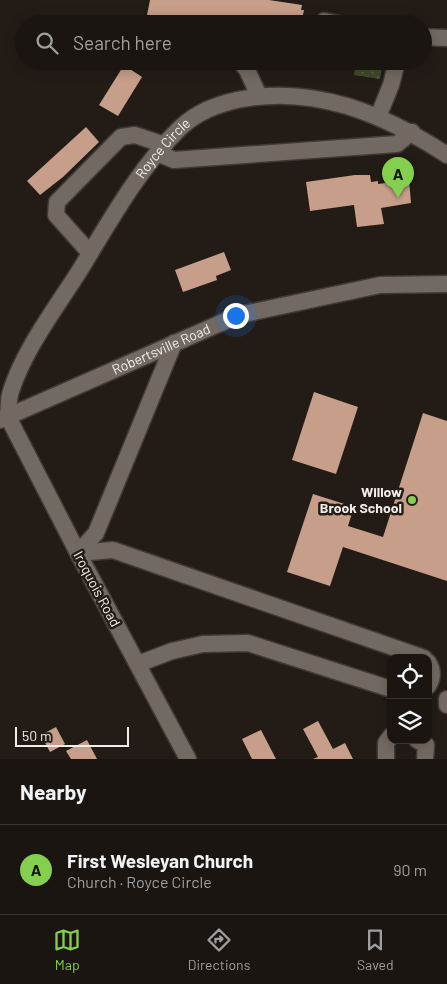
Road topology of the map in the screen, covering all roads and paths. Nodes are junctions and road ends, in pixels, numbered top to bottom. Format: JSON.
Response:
{"nodes":[{"id":1,"x":432,"y":37,"type":"edge"},
{"id":2,"x":447,"y":38,"type":"edge"},
{"id":3,"x":247,"y":70,"type":"edge"},
{"id":4,"x":395,"y":70,"type":"edge"},
{"id":5,"x":260,"y":96,"type":"junction"},
{"id":6,"x":378,"y":117,"type":"junction"},
{"id":7,"x":412,"y":132,"type":"junction"},
{"id":8,"x":161,"y":149,"type":"junction"},
{"id":9,"x":447,"y":155,"type":"edge"},
{"id":10,"x":90,"y":254,"type":"junction"},
{"id":11,"x":447,"y":284,"type":"edge"},
{"id":12,"x":174,"y":343,"type":"junction"},
{"id":13,"x":4,"y":419,"type":"edge"},
{"id":14,"x":78,"y":553,"type":"junction"},
{"id":15,"x":412,"y":654,"type":"edge"},
{"id":16,"x":138,"y":664,"type":"junction"},
{"id":17,"x":387,"y":688,"type":"edge"},
{"id":18,"x":447,"y":699,"type":"edge"},
{"id":19,"x":447,"y":705,"type":"edge"},
{"id":20,"x":387,"y":742,"type":"edge"},
{"id":21,"x":424,"y":744,"type":"edge"},
{"id":22,"x":188,"y":759,"type":"edge"},
{"id":23,"x":386,"y":759,"type":"edge"},
{"id":24,"x":425,"y":759,"type":"edge"}],
"edges":[{"from":1,"to":2,"type":"street"},
{"from":3,"to":5,"type":"street"},
{"from":4,"to":6,"type":"street"},
{"from":5,"to":6,"type":"street","name":"Royce Circle"},
{"from":5,"to":8,"type":"street","name":"Royce Circle"},
{"from":6,"to":7,"type":"street","name":"Royce Circle"},
{"from":7,"to":8,"type":"street"},
{"from":7,"to":9,"type":"street","name":"Royce Circle"},
{"from":8,"to":10,"type":"street","name":"Royce Circle"},
{"from":8,"to":10,"type":"street"},
{"from":10,"to":13,"type":"street","name":"Royce Circle"},
{"from":11,"to":12,"type":"street","name":"Robertsville Road"},
{"from":12,"to":13,"type":"street","name":"Robertsville Road"},
{"from":12,"to":14,"type":"street"},
{"from":13,"to":14,"type":"street","name":"Iroquois Road"},
{"from":14,"to":15,"type":"street"},
{"from":14,"to":16,"type":"street","name":"Iroquois Road"},
{"from":16,"to":17,"type":"street"},
{"from":16,"to":22,"type":"street","name":"Iroquois Road"},
{"from":18,"to":19,"type":"street"},
{"from":20,"to":23,"type":"street"},
{"from":21,"to":24,"type":"street"}]}
